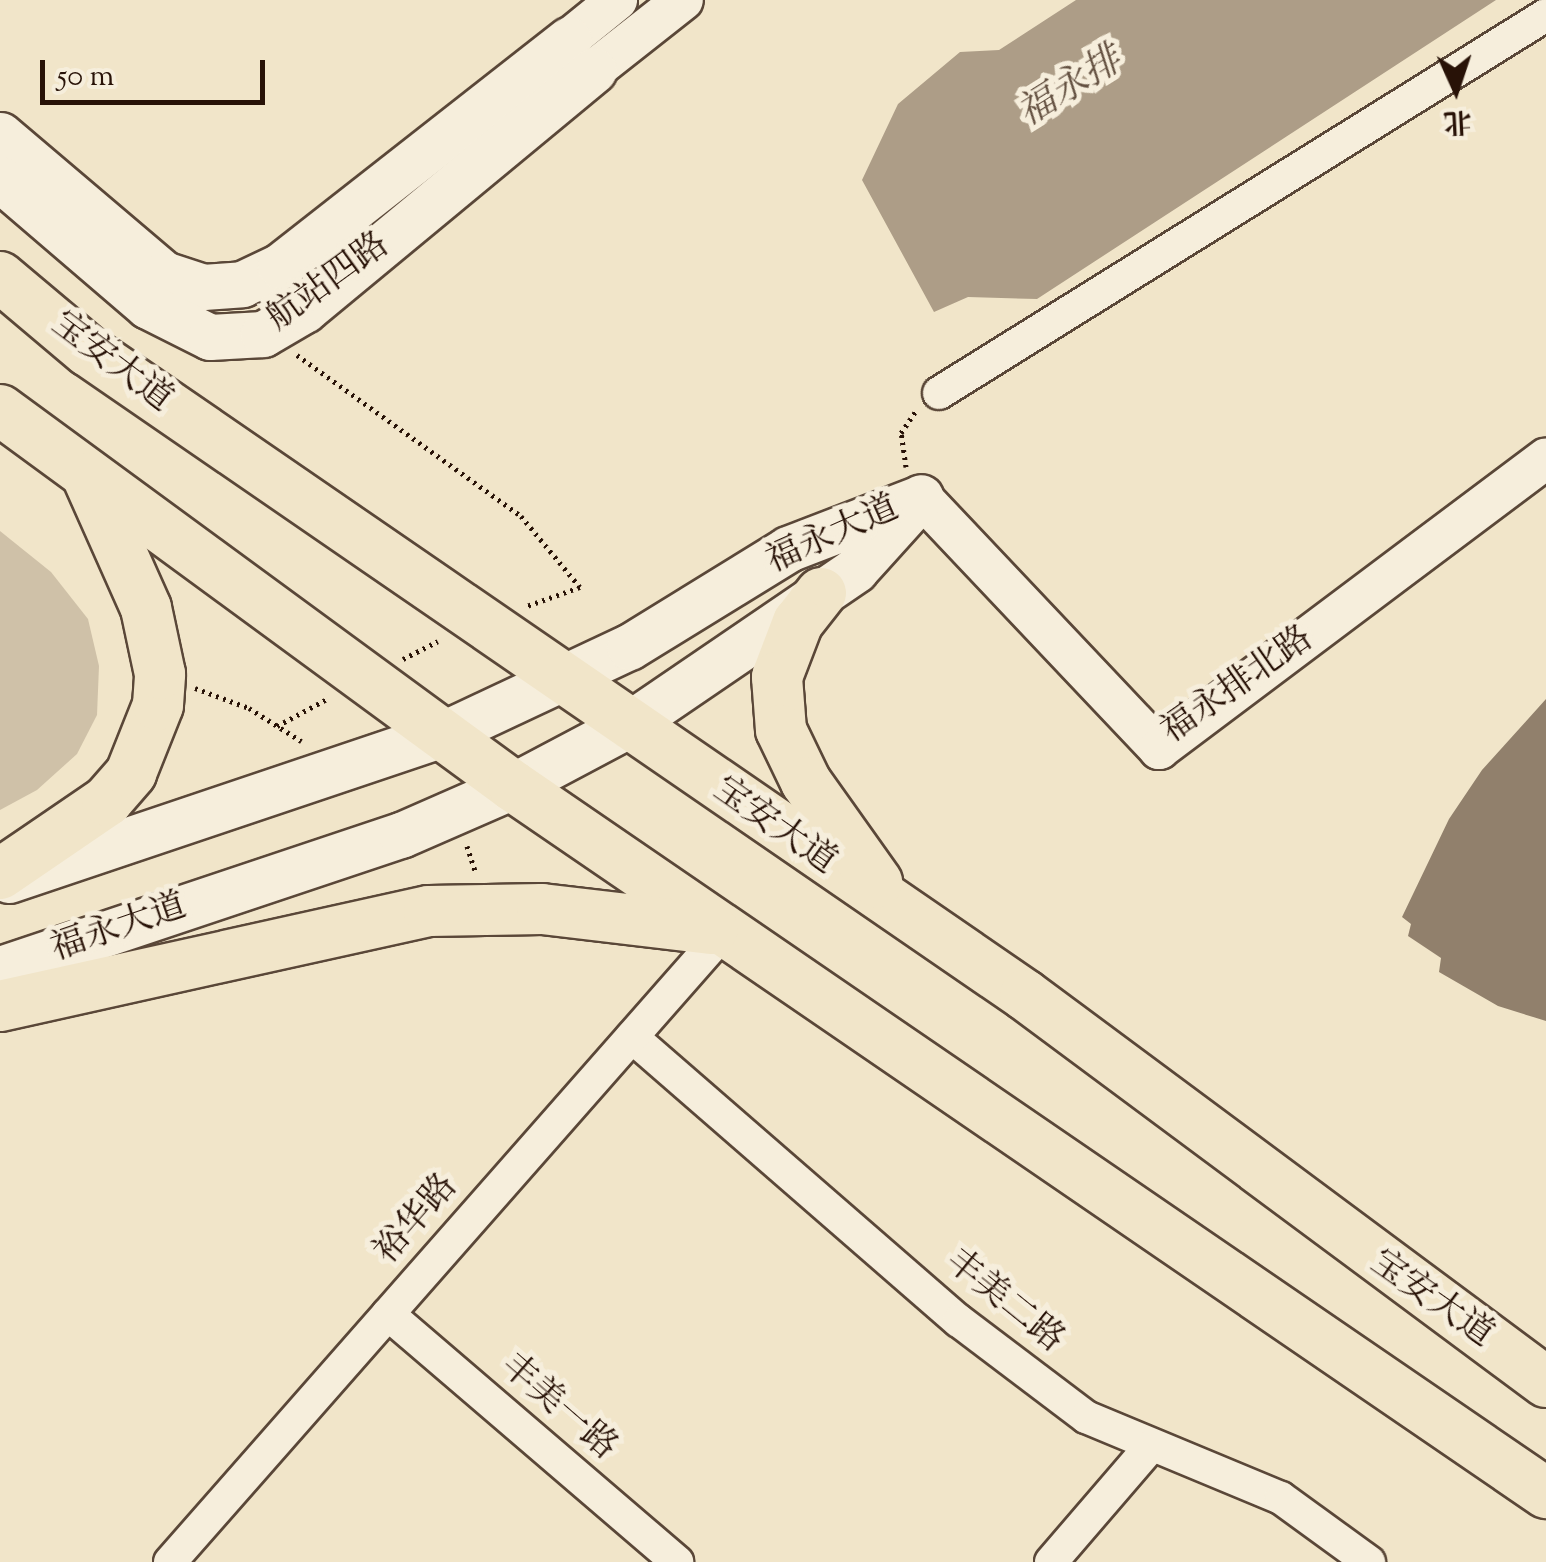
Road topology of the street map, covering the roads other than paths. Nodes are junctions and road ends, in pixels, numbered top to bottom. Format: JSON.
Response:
{"nodes":[{"id":1,"x":617,"y":0,"type":"edge"},
{"id":2,"x":683,"y":0,"type":"edge"},
{"id":3,"x":1546,"y":15,"type":"edge"},
{"id":4,"x":582,"y":54,"type":"junction"},
{"id":5,"x":0,"y":136,"type":"edge"},
{"id":6,"x":0,"y":179,"type":"edge"},
{"id":7,"x":0,"y":276,"type":"edge"},
{"id":8,"x":939,"y":393,"type":"road end"},
{"id":9,"x":0,"y":410,"type":"edge"},
{"id":10,"x":1546,"y":458,"type":"edge"},
{"id":11,"x":86,"y":474,"type":"junction"},
{"id":12,"x":921,"y":497,"type":"junction"},
{"id":13,"x":821,"y":593,"type":"junction"},
{"id":14,"x":563,"y":681,"type":"junction"},
{"id":15,"x":628,"y":724,"type":"junction"},
{"id":16,"x":443,"y":734,"type":"junction"},
{"id":17,"x":513,"y":786,"type":"junction"},
{"id":18,"x":0,"y":874,"type":"edge"},
{"id":19,"x":0,"y":883,"type":"edge"},
{"id":20,"x":900,"y":915,"type":"junction"},
{"id":21,"x":724,"y":931,"type":"junction"},
{"id":22,"x":0,"y":969,"type":"edge"},
{"id":23,"x":0,"y":1006,"type":"edge"},
{"id":24,"x":632,"y":1037,"type":"junction"},
{"id":25,"x":388,"y":1314,"type":"junction"},
{"id":26,"x":1546,"y":1382,"type":"edge"},
{"id":27,"x":1150,"y":1447,"type":"junction"},
{"id":28,"x":1546,"y":1493,"type":"edge"},
{"id":29,"x":170,"y":1562,"type":"edge"},
{"id":30,"x":677,"y":1562,"type":"edge"},
{"id":31,"x":1051,"y":1562,"type":"edge"},
{"id":32,"x":1370,"y":1562,"type":"edge"}],
"edges":[{"from":1,"to":4,"type":"street"},
{"from":2,"to":4,"type":"street"},
{"from":3,"to":8,"type":"street"},
{"from":4,"to":5,"type":"main road","name":"航站四路"},
{"from":4,"to":6,"type":"main road","name":"航站四路"},
{"from":7,"to":14,"type":"main road","name":"宝安大道"},
{"from":9,"to":11,"type":"main road"},
{"from":10,"to":12,"type":"street","name":"福永排北路"},
{"from":11,"to":16,"type":"main road"},
{"from":11,"to":18,"type":"main road"},
{"from":12,"to":13,"type":"main road","name":"福永大道"},
{"from":12,"to":14,"type":"main road","name":"福永大道"},
{"from":13,"to":15,"type":"main road","name":"福永大道"},
{"from":13,"to":20,"type":"main road"},
{"from":14,"to":15,"type":"main road","name":"宝安大道"},
{"from":14,"to":16,"type":"main road","name":"福永大道"},
{"from":15,"to":17,"type":"main road","name":"福永大道"},
{"from":15,"to":20,"type":"main road","name":"宝安大道"},
{"from":16,"to":17,"type":"main road"},
{"from":16,"to":19,"type":"main road","name":"福永大道"},
{"from":17,"to":21,"type":"main road"},
{"from":17,"to":22,"type":"main road","name":"福永大道"},
{"from":20,"to":26,"type":"main road","name":"宝安大道"},
{"from":21,"to":23,"type":"main road"},
{"from":21,"to":24,"type":"street","name":"裕华路"},
{"from":21,"to":28,"type":"main road"},
{"from":24,"to":25,"type":"street","name":"裕华路"},
{"from":24,"to":27,"type":"street","name":"丰美二路"},
{"from":25,"to":29,"type":"street","name":"裕华路"},
{"from":25,"to":30,"type":"street","name":"丰美一路"},
{"from":27,"to":31,"type":"street"},
{"from":27,"to":32,"type":"street","name":"丰美二路"}]}
